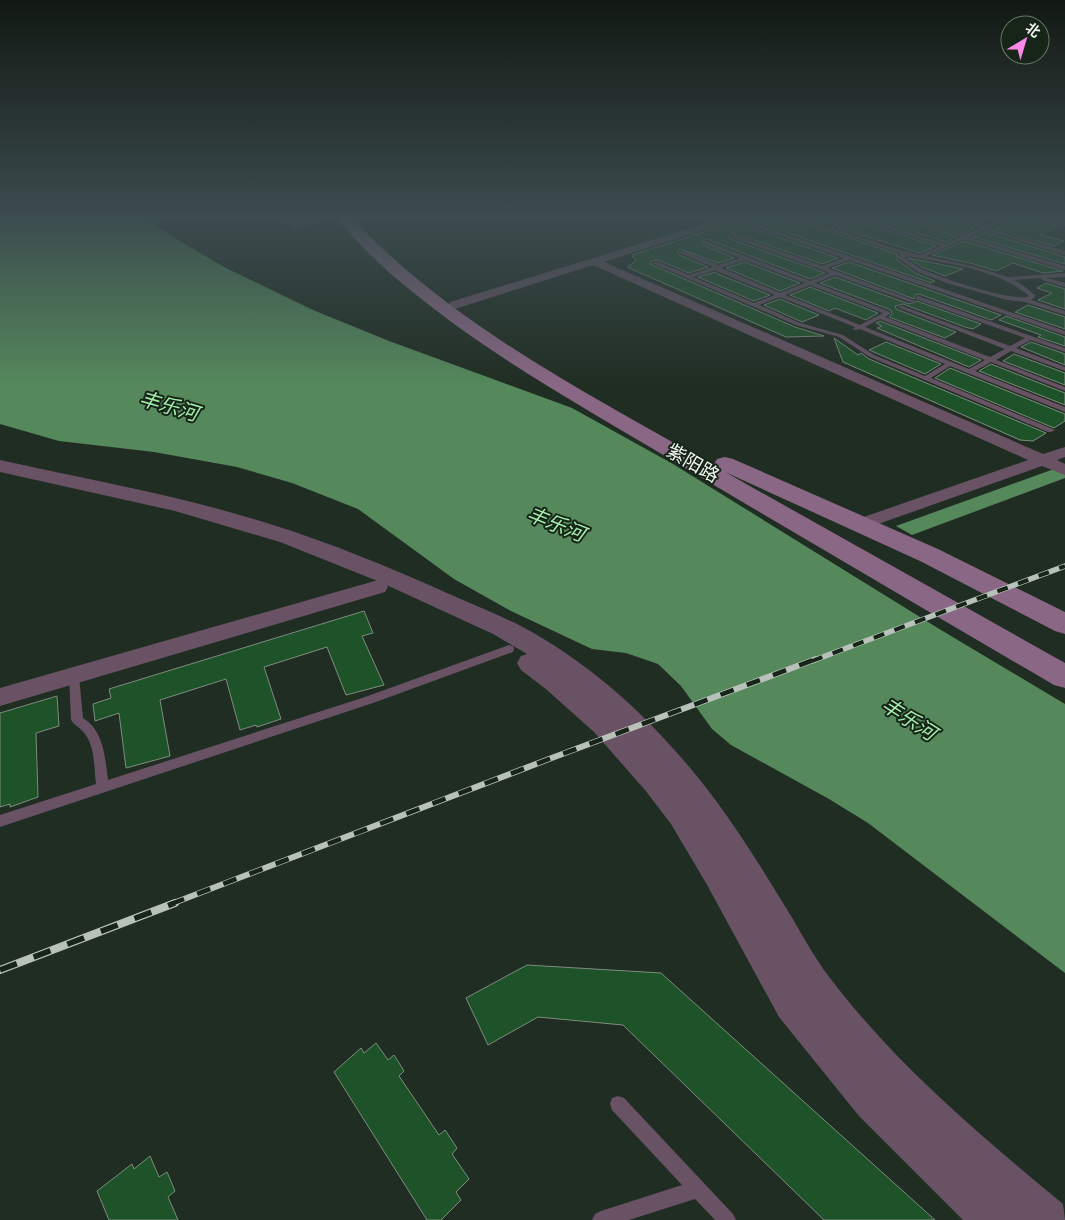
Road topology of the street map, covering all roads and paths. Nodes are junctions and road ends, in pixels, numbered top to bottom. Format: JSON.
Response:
{"nodes":[{"id":1,"x":400,"y":274,"type":"edge"},
{"id":2,"x":416,"y":274,"type":"edge"},
{"id":3,"x":556,"y":274,"type":"edge"},
{"id":4,"x":622,"y":274,"type":"edge"},
{"id":5,"x":682,"y":274,"type":"edge"},
{"id":6,"x":699,"y":274,"type":"edge"},
{"id":7,"x":729,"y":274,"type":"edge"},
{"id":8,"x":786,"y":274,"type":"edge"},
{"id":9,"x":833,"y":274,"type":"edge"},
{"id":10,"x":838,"y":274,"type":"edge"},
{"id":11,"x":896,"y":274,"type":"edge"},
{"id":12,"x":928,"y":274,"type":"edge"},
{"id":13,"x":990,"y":274,"type":"edge"},
{"id":14,"x":1065,"y":275,"type":"edge"},
{"id":15,"x":689,"y":277,"type":"junction"},
{"id":16,"x":1038,"y":277,"type":"junction"},
{"id":17,"x":1007,"y":279,"type":"junction"},
{"id":18,"x":949,"y":282,"type":"junction"},
{"id":19,"x":810,"y":283,"type":"junction"},
{"id":20,"x":1065,"y":285,"type":"edge"},
{"id":21,"x":937,"y":288,"type":"junction"},
{"id":22,"x":780,"y":295,"type":"junction"},
{"id":23,"x":1033,"y":296,"type":"junction"},
{"id":24,"x":915,"y":299,"type":"junction"},
{"id":25,"x":1026,"y":300,"type":"junction"},
{"id":26,"x":454,"y":305,"type":"junction"},
{"id":27,"x":755,"y":305,"type":"junction"},
{"id":28,"x":900,"y":307,"type":"junction"},
{"id":29,"x":1065,"y":307,"type":"edge"},
{"id":30,"x":888,"y":313,"type":"junction"},
{"id":31,"x":1065,"y":313,"type":"edge"},
{"id":32,"x":880,"y":317,"type":"junction"},
{"id":33,"x":859,"y":327,"type":"junction"},
{"id":34,"x":1065,"y":333,"type":"edge"},
{"id":35,"x":841,"y":336,"type":"junction"},
{"id":36,"x":1030,"y":338,"type":"junction"},
{"id":37,"x":1011,"y":348,"type":"junction"},
{"id":38,"x":1065,"y":350,"type":"edge"},
{"id":39,"x":990,"y":360,"type":"junction"},
{"id":40,"x":949,"y":364,"type":"junction"},
{"id":41,"x":1065,"y":368,"type":"edge"},
{"id":42,"x":968,"y":372,"type":"junction"},
{"id":43,"x":926,"y":378,"type":"junction"},
{"id":44,"x":1065,"y":389,"type":"edge"},
{"id":45,"x":1065,"y":410,"type":"edge"},
{"id":46,"x":1051,"y":430,"type":"dead end"},
{"id":47,"x":1065,"y":452,"type":"edge"},
{"id":48,"x":1053,"y":464,"type":"edge"},
{"id":49,"x":0,"y":466,"type":"edge"},
{"id":50,"x":0,"y":478,"type":"edge"},
{"id":51,"x":861,"y":524,"type":"junction"},
{"id":52,"x":378,"y":587,"type":"junction"},
{"id":53,"x":1065,"y":624,"type":"edge"},
{"id":54,"x":508,"y":649,"type":"junction"},
{"id":55,"x":74,"y":676,"type":"junction"},
{"id":56,"x":1065,"y":677,"type":"edge"},
{"id":57,"x":0,"y":697,"type":"edge"},
{"id":58,"x":103,"y":787,"type":"junction"},
{"id":59,"x":0,"y":821,"type":"edge"},
{"id":60,"x":618,"y":1104,"type":"dead end"},
{"id":61,"x":697,"y":1188,"type":"junction"},
{"id":62,"x":601,"y":1220,"type":"edge"},
{"id":63,"x":727,"y":1220,"type":"edge"},
{"id":64,"x":997,"y":1220,"type":"edge"},
{"id":65,"x":1047,"y":1220,"type":"edge"}],
"edges":[{"from":1,"to":56,"type":"main road","name":"紫阳路"},
{"from":2,"to":26,"type":"main road","name":"紫阳路"},
{"from":3,"to":26,"type":"street"},
{"from":4,"to":48,"type":"street"},
{"from":5,"to":15,"type":"lane"},
{"from":6,"to":15,"type":"lane"},
{"from":7,"to":22,"type":"lane"},
{"from":8,"to":19,"type":"lane"},
{"from":9,"to":19,"type":"lane"},
{"from":10,"to":24,"type":"lane"},
{"from":11,"to":21,"type":"lane"},
{"from":12,"to":18,"type":"lane"},
{"from":13,"to":17,"type":"lane"},
{"from":14,"to":16,"type":"lane"},
{"from":15,"to":27,"type":"lane"},
{"from":16,"to":17,"type":"lane"},
{"from":16,"to":20,"type":"lane"},
{"from":17,"to":23,"type":"lane"},
{"from":18,"to":21,"type":"lane"},
{"from":18,"to":25,"type":"lane"},
{"from":19,"to":22,"type":"lane"},
{"from":19,"to":30,"type":"lane"},
{"from":21,"to":24,"type":"lane"},
{"from":21,"to":34,"type":"lane"},
{"from":22,"to":27,"type":"lane"},
{"from":22,"to":33,"type":"lane"},
{"from":23,"to":25,"type":"lane"},
{"from":23,"to":29,"type":"lane"},
{"from":24,"to":28,"type":"lane"},
{"from":24,"to":36,"type":"lane"},
{"from":25,"to":31,"type":"lane"},
{"from":26,"to":51,"type":"main road","name":"紫阳路"},
{"from":27,"to":35,"type":"lane"},
{"from":28,"to":30,"type":"lane"},
{"from":28,"to":37,"type":"lane"},
{"from":30,"to":32,"type":"lane"},
{"from":32,"to":33,"type":"lane"},
{"from":32,"to":39,"type":"lane"},
{"from":33,"to":35,"type":"lane"},
{"from":33,"to":40,"type":"lane"},
{"from":35,"to":43,"type":"lane"},
{"from":36,"to":37,"type":"lane"},
{"from":36,"to":38,"type":"lane"},
{"from":37,"to":39,"type":"lane"},
{"from":37,"to":41,"type":"lane"},
{"from":39,"to":42,"type":"lane"},
{"from":39,"to":44,"type":"lane"},
{"from":40,"to":42,"type":"lane"},
{"from":40,"to":43,"type":"lane"},
{"from":42,"to":45,"type":"lane"},
{"from":43,"to":46,"type":"lane"},
{"from":47,"to":48,"type":"street"},
{"from":48,"to":51,"type":"street"},
{"from":49,"to":65,"type":"street"},
{"from":50,"to":52,"type":"street"},
{"from":51,"to":53,"type":"main road","name":"紫阳路"},
{"from":52,"to":54,"type":"street"},
{"from":52,"to":55,"type":"street"},
{"from":54,"to":58,"type":"lane"},
{"from":54,"to":64,"type":"street"},
{"from":55,"to":57,"type":"street"},
{"from":55,"to":58,"type":"lane"},
{"from":58,"to":59,"type":"lane"},
{"from":60,"to":61,"type":"lane"},
{"from":61,"to":62,"type":"lane"},
{"from":61,"to":63,"type":"lane"}]}
